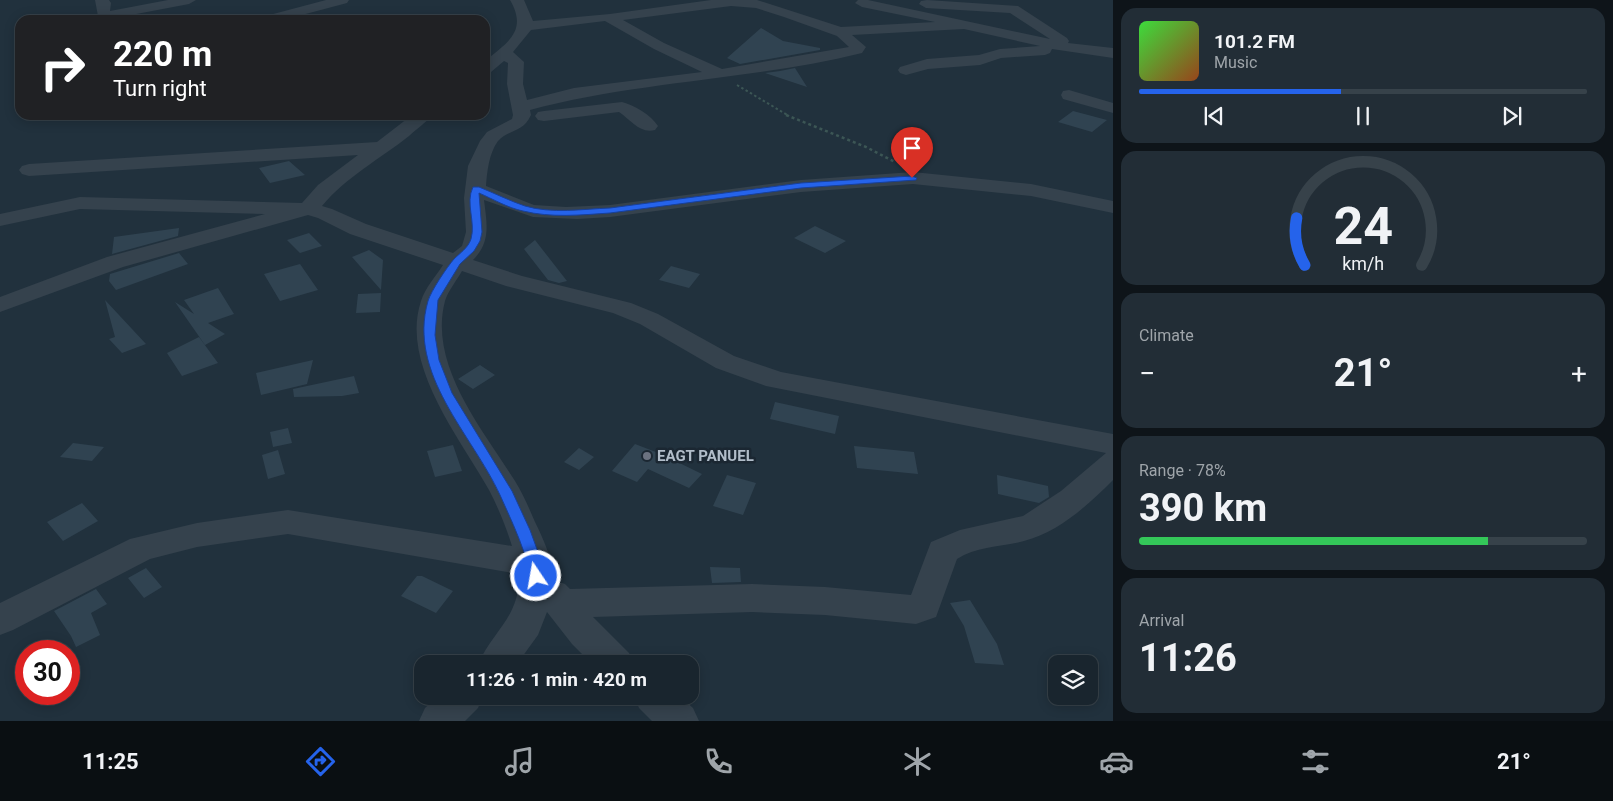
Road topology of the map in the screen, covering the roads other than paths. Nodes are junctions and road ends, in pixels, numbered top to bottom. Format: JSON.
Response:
{"nodes":[{"id":1,"x":102,"y":0,"type":"edge"},
{"id":2,"x":189,"y":0,"type":"edge"},
{"id":3,"x":342,"y":0,"type":"edge"},
{"id":4,"x":517,"y":0,"type":"edge"},
{"id":5,"x":899,"y":0,"type":"edge"},
{"id":6,"x":723,"y":1,"type":"edge"},
{"id":7,"x":862,"y":4,"type":"dead end"},
{"id":8,"x":665,"y":5,"type":"edge"},
{"id":9,"x":286,"y":15,"type":"edge"},
{"id":10,"x":608,"y":18,"type":"junction"},
{"id":11,"x":961,"y":25,"type":"junction"},
{"id":12,"x":525,"y":26,"type":"junction"},
{"id":13,"x":843,"y":34,"type":"junction"},
{"id":14,"x":1072,"y":48,"type":"junction"},
{"id":15,"x":504,"y":53,"type":"junction"},
{"id":16,"x":1113,"y":54,"type":"edge"},
{"id":17,"x":490,"y":65,"type":"edge"},
{"id":18,"x":906,"y":70,"type":"dead end"},
{"id":19,"x":720,"y":74,"type":"junction"},
{"id":20,"x":1069,"y":95,"type":"dead end"},
{"id":21,"x":1113,"y":108,"type":"edge"},
{"id":22,"x":520,"y":114,"type":"junction"},
{"id":23,"x":417,"y":120,"type":"edge"},
{"id":24,"x":649,"y":126,"type":"dead end"},
{"id":25,"x":382,"y":148,"type":"junction"},
{"id":26,"x":29,"y":170,"type":"dead end"},
{"id":27,"x":476,"y":189,"type":"junction"},
{"id":28,"x":1113,"y":207,"type":"edge"},
{"id":29,"x":308,"y":209,"type":"junction"},
{"id":30,"x":0,"y":220,"type":"edge"},
{"id":31,"x":456,"y":263,"type":"junction"},
{"id":32,"x":0,"y":304,"type":"edge"},
{"id":33,"x":1113,"y":444,"type":"edge"},
{"id":34,"x":1113,"y":461,"type":"edge"},
{"id":35,"x":535,"y":570,"type":"junction"},
{"id":36,"x":562,"y":604,"type":"junction"},
{"id":37,"x":0,"y":620,"type":"edge"},
{"id":38,"x":503,"y":655,"type":"edge"},
{"id":39,"x":607,"y":655,"type":"edge"},
{"id":40,"x":455,"y":705,"type":"edge"},
{"id":41,"x":662,"y":705,"type":"edge"},
{"id":42,"x":440,"y":721,"type":"edge"},
{"id":43,"x":679,"y":721,"type":"edge"}],
"edges":[{"from":1,"to":2,"type":"street"},
{"from":3,"to":9,"type":"street"},
{"from":4,"to":12,"type":"street"},
{"from":5,"to":14,"type":"street"},
{"from":6,"to":8,"type":"street"},
{"from":6,"to":13,"type":"street"},
{"from":7,"to":11,"type":"street"},
{"from":8,"to":10,"type":"street"},
{"from":10,"to":12,"type":"street"},
{"from":10,"to":19,"type":"street"},
{"from":11,"to":13,"type":"street"},
{"from":11,"to":14,"type":"street"},
{"from":12,"to":15,"type":"street"},
{"from":13,"to":19,"type":"street"},
{"from":14,"to":16,"type":"street"},
{"from":14,"to":18,"type":"street"},
{"from":15,"to":17,"type":"street"},
{"from":15,"to":22,"type":"street"},
{"from":19,"to":22,"type":"street"},
{"from":20,"to":21,"type":"street"},
{"from":22,"to":24,"type":"street"},
{"from":22,"to":27,"type":"street"},
{"from":23,"to":25,"type":"street"},
{"from":25,"to":26,"type":"street"},
{"from":25,"to":29,"type":"street"},
{"from":27,"to":28,"type":"street"},
{"from":27,"to":31,"type":"street"},
{"from":29,"to":30,"type":"street"},
{"from":29,"to":31,"type":"street"},
{"from":29,"to":32,"type":"street"},
{"from":31,"to":33,"type":"street"},
{"from":31,"to":35,"type":"street"},
{"from":34,"to":36,"type":"street"},
{"from":35,"to":36,"type":"street"},
{"from":35,"to":37,"type":"street"},
{"from":35,"to":38,"type":"street"},
{"from":36,"to":39,"type":"street"},
{"from":40,"to":42,"type":"street"},
{"from":41,"to":43,"type":"street"}]}
